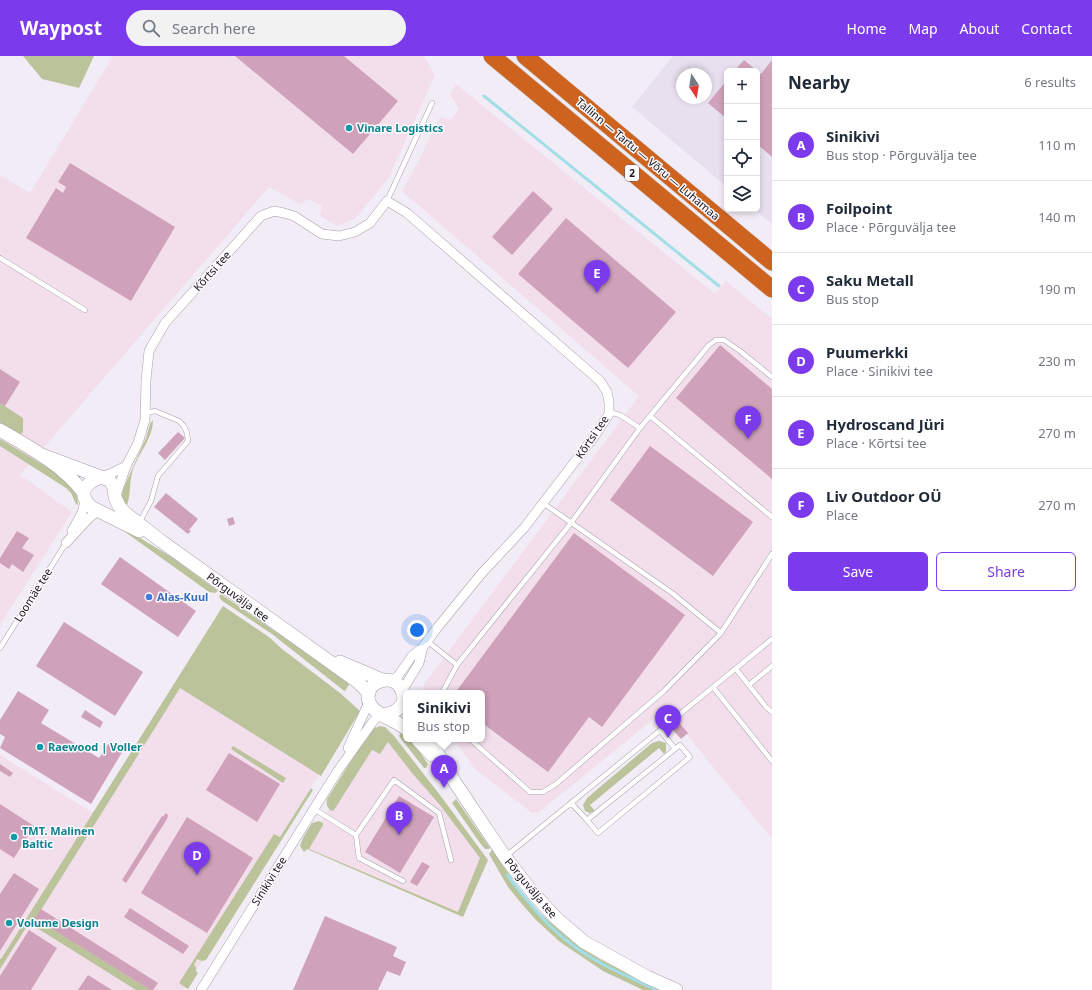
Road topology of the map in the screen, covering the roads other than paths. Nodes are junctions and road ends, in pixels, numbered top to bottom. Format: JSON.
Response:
{"nodes":[{"id":1,"x":492,"y":56,"type":"edge"},
{"id":2,"x":525,"y":56,"type":"edge"},
{"id":3,"x":432,"y":103,"type":"dead end"},
{"id":4,"x":388,"y":201,"type":"junction"},
{"id":5,"x":0,"y":258,"type":"edge"},
{"id":6,"x":772,"y":262,"type":"edge"},
{"id":7,"x":772,"y":289,"type":"edge"},
{"id":8,"x":85,"y":310,"type":"dead end"},
{"id":9,"x":772,"y":378,"type":"edge"},
{"id":10,"x":609,"y":412,"type":"junction"},
{"id":11,"x":145,"y":413,"type":"junction"},
{"id":12,"x":650,"y":416,"type":"junction"},
{"id":13,"x":640,"y":428,"type":"junction"},
{"id":14,"x":0,"y":430,"type":"edge"},
{"id":15,"x":42,"y":455,"type":"junction"},
{"id":16,"x":126,"y":466,"type":"junction"},
{"id":17,"x":101,"y":477,"type":"junction"},
{"id":18,"x":84,"y":496,"type":"junction"},
{"id":19,"x":115,"y":496,"type":"junction"},
{"id":20,"x":543,"y":503,"type":"junction"},
{"id":21,"x":99,"y":510,"type":"junction"},
{"id":22,"x":772,"y":517,"type":"edge"},
{"id":23,"x":571,"y":523,"type":"junction"},
{"id":24,"x":138,"y":524,"type":"junction"},
{"id":25,"x":161,"y":542,"type":"junction"},
{"id":26,"x":66,"y":543,"type":"junction"},
{"id":27,"x":772,"y":554,"type":"edge"},
{"id":28,"x":721,"y":633,"type":"junction"},
{"id":29,"x":772,"y":639,"type":"edge"},
{"id":30,"x":425,"y":644,"type":"junction"},
{"id":31,"x":0,"y":648,"type":"edge"},
{"id":32,"x":315,"y":651,"type":"junction"},
{"id":33,"x":457,"y":665,"type":"junction"},
{"id":34,"x":772,"y":666,"type":"edge"},
{"id":35,"x":736,"y":669,"type":"junction"},
{"id":36,"x":387,"y":680,"type":"junction"},
{"id":37,"x":749,"y":685,"type":"junction"},
{"id":38,"x":713,"y":687,"type":"junction"},
{"id":39,"x":408,"y":690,"type":"edge"},
{"id":40,"x":444,"y":690,"type":"edge"},
{"id":41,"x":369,"y":698,"type":"junction"},
{"id":42,"x":403,"y":698,"type":"edge"},
{"id":43,"x":403,"y":703,"type":"edge"},
{"id":44,"x":772,"y":712,"type":"edge"},
{"id":45,"x":384,"y":715,"type":"junction"},
{"id":46,"x":403,"y":727,"type":"edge"},
{"id":47,"x":660,"y":730,"type":"junction"},
{"id":48,"x":420,"y":742,"type":"edge"},
{"id":49,"x":431,"y":742,"type":"edge"},
{"id":50,"x":473,"y":742,"type":"edge"},
{"id":51,"x":675,"y":749,"type":"junction"},
{"id":52,"x":772,"y":760,"type":"edge"},
{"id":53,"x":337,"y":772,"type":"junction"},
{"id":54,"x":454,"y":781,"type":"junction"},
{"id":55,"x":571,"y":803,"type":"junction"},
{"id":56,"x":314,"y":809,"type":"junction"},
{"id":57,"x":587,"y":820,"type":"junction"},
{"id":58,"x":356,"y":835,"type":"junction"},
{"id":59,"x":505,"y":857,"type":"junction"},
{"id":60,"x":450,"y":860,"type":"dead end"},
{"id":61,"x":403,"y":881,"type":"dead end"},
{"id":62,"x":201,"y":990,"type":"edge"},
{"id":63,"x":676,"y":990,"type":"edge"}],
"edges":[{"from":1,"to":7,"type":"highway","name":"Tallinn — Tartu — Võru — Luhamaa","number":"2"},
{"from":2,"to":6,"type":"highway","name":"Tallinn — Tartu — Võru — Luhamaa","number":"2"},
{"from":3,"to":4,"type":"lane","name":"Kõrtsi tee"},
{"from":4,"to":10,"type":"street","name":"Kõrtsi tee"},
{"from":4,"to":11,"type":"street","name":"Kõrtsi tee"},
{"from":5,"to":8,"type":"lane"},
{"from":9,"to":12,"type":"lane"},
{"from":10,"to":13,"type":"lane"},
{"from":10,"to":20,"type":"street","name":"Kõrtsi tee"},
{"from":11,"to":16,"type":"street","name":"Kõrtsi tee"},
{"from":11,"to":24,"type":"lane"},
{"from":12,"to":13,"type":"lane"},
{"from":12,"to":22,"type":"lane"},
{"from":13,"to":23,"type":"lane"},
{"from":14,"to":15,"type":"street"},
{"from":15,"to":17,"type":"street"},
{"from":15,"to":18,"type":"street"},
{"from":16,"to":17,"type":"street"},
{"from":16,"to":19,"type":"street","name":"Kõrtsi tee"},
{"from":17,"to":18,"type":"street"},
{"from":17,"to":19,"type":"street"},
{"from":18,"to":21,"type":"street"},
{"from":18,"to":26,"type":"street","name":"Loomäe tee"},
{"from":19,"to":21,"type":"street"},
{"from":19,"to":24,"type":"street","name":"Põrguvälja tee"},
{"from":20,"to":23,"type":"lane"},
{"from":20,"to":30,"type":"street","name":"Kõrtsi tee"},
{"from":21,"to":25,"type":"street","name":"Põrguvälja tee"},
{"from":21,"to":26,"type":"street","name":"Loomäe tee"},
{"from":23,"to":28,"type":"lane"},
{"from":23,"to":33,"type":"lane"},
{"from":24,"to":25,"type":"street","name":"Põrguvälja tee"},
{"from":25,"to":32,"type":"street","name":"Põrguvälja tee"},
{"from":26,"to":31,"type":"lane","name":"Loomäe tee"},
{"from":27,"to":28,"type":"lane"},
{"from":28,"to":50,"type":"lane"},
{"from":29,"to":35,"type":"lane"},
{"from":30,"to":33,"type":"lane"},
{"from":30,"to":36,"type":"street","name":"Kõrtsi tee"},
{"from":30,"to":39,"type":"street","name":"Kõrtsi tee"},
{"from":32,"to":36,"type":"street","name":"Põrguvälja tee"},
{"from":32,"to":41,"type":"street","name":"Põrguvälja tee"},
{"from":33,"to":40,"type":"lane"},
{"from":34,"to":37,"type":"lane"},
{"from":35,"to":37,"type":"lane"},
{"from":35,"to":38,"type":"lane"},
{"from":36,"to":41,"type":"street"},
{"from":36,"to":42,"type":"street"},
{"from":37,"to":44,"type":"lane"},
{"from":38,"to":47,"type":"lane"},
{"from":38,"to":52,"type":"lane"},
{"from":41,"to":45,"type":"street"},
{"from":41,"to":53,"type":"street","name":"Sinikivi tee"},
{"from":43,"to":45,"type":"street"},
{"from":45,"to":46,"type":"street"},
{"from":45,"to":53,"type":"street","name":"Sinikivi tee"},
{"from":47,"to":51,"type":"lane"},
{"from":47,"to":55,"type":"lane"},
{"from":48,"to":54,"type":"street","name":"Põrguvälja tee"},
{"from":49,"to":54,"type":"street","name":"Põrguvälja tee"},
{"from":51,"to":57,"type":"lane"},
{"from":51,"to":57,"type":"lane"},
{"from":53,"to":56,"type":"street","name":"Sinikivi tee"},
{"from":54,"to":59,"type":"street","name":"Põrguvälja tee"},
{"from":55,"to":57,"type":"lane"},
{"from":55,"to":59,"type":"lane"},
{"from":56,"to":58,"type":"lane"},
{"from":56,"to":62,"type":"street","name":"Sinikivi tee"},
{"from":58,"to":60,"type":"lane"},
{"from":58,"to":61,"type":"lane"},
{"from":59,"to":63,"type":"street","name":"Põrguvälja tee"}]}
